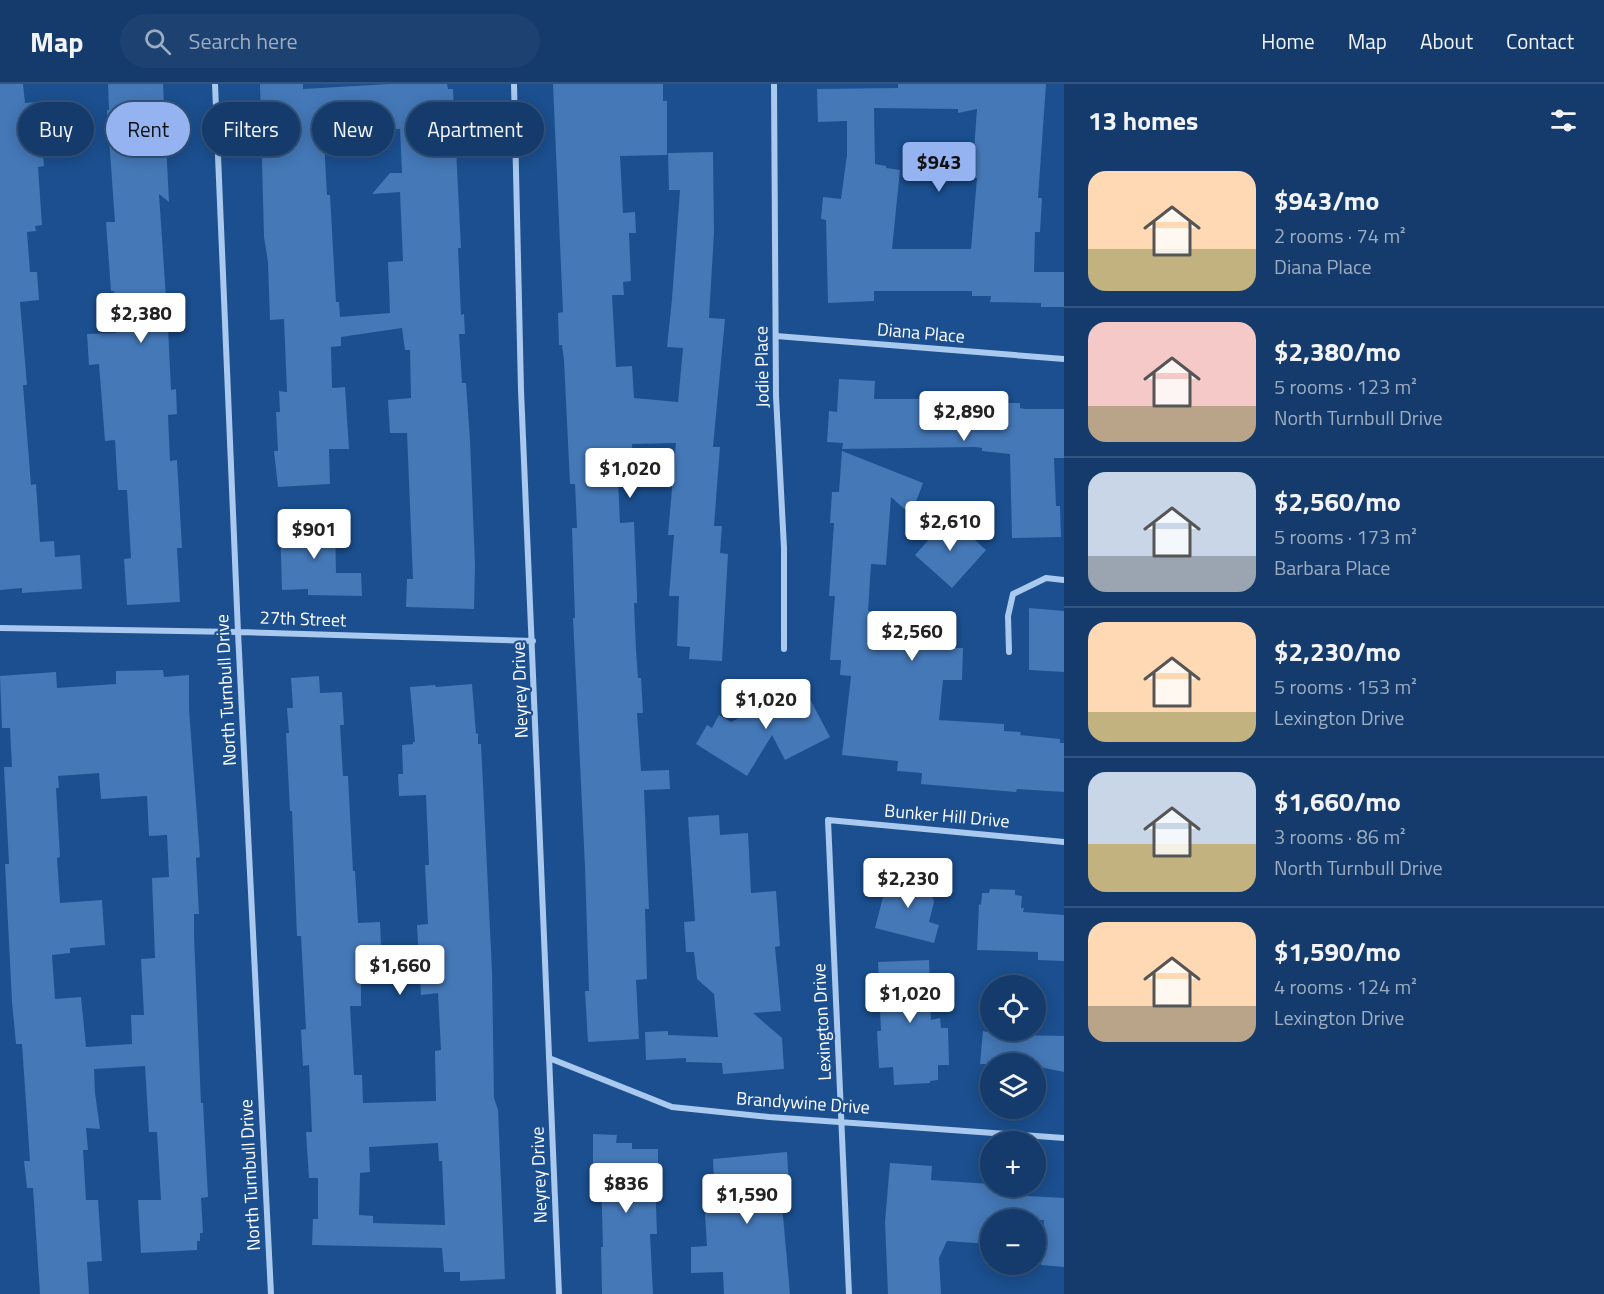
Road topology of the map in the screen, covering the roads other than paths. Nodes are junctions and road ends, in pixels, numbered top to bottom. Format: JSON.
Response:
{"nodes":[{"id":1,"x":215,"y":84,"type":"edge"},
{"id":2,"x":514,"y":84,"type":"edge"},
{"id":3,"x":774,"y":84,"type":"edge"},
{"id":4,"x":776,"y":336,"type":"junction"},
{"id":5,"x":1064,"y":359,"type":"edge"},
{"id":6,"x":1064,"y":580,"type":"edge"},
{"id":7,"x":0,"y":628,"type":"edge"},
{"id":8,"x":238,"y":632,"type":"junction"},
{"id":9,"x":533,"y":641,"type":"junction"},
{"id":10,"x":784,"y":649,"type":"dead end"},
{"id":11,"x":1009,"y":652,"type":"dead end"},
{"id":12,"x":828,"y":820,"type":"joint"},
{"id":13,"x":1064,"y":842,"type":"edge"},
{"id":14,"x":549,"y":1058,"type":"junction"},
{"id":15,"x":841,"y":1121,"type":"junction"},
{"id":16,"x":1064,"y":1138,"type":"edge"},
{"id":17,"x":271,"y":1294,"type":"edge"},
{"id":18,"x":559,"y":1294,"type":"edge"},
{"id":19,"x":849,"y":1294,"type":"edge"}],
"edges":[{"from":1,"to":8,"type":"street","name":"North Turnbull Drive"},
{"from":2,"to":9,"type":"street","name":"Neyrey Drive"},
{"from":3,"to":4,"type":"street","name":"Jodie Place"},
{"from":4,"to":5,"type":"street","name":"Diana Place"},
{"from":4,"to":10,"type":"street","name":"Jodie Place"},
{"from":6,"to":11,"type":"street"},
{"from":7,"to":8,"type":"street","name":"27th Street"},
{"from":8,"to":9,"type":"street","name":"27th Street"},
{"from":8,"to":17,"type":"street","name":"North Turnbull Drive"},
{"from":9,"to":14,"type":"street","name":"Neyrey Drive"},
{"from":12,"to":13,"type":"street","name":"Bunker Hill Drive"},
{"from":12,"to":15,"type":"street","name":"Lexington Drive"},
{"from":14,"to":15,"type":"street","name":"Brandywine Drive"},
{"from":14,"to":18,"type":"street","name":"Neyrey Drive"},
{"from":15,"to":16,"type":"street","name":"Brandywine Drive"},
{"from":15,"to":19,"type":"street","name":"Lexington Drive"}]}
